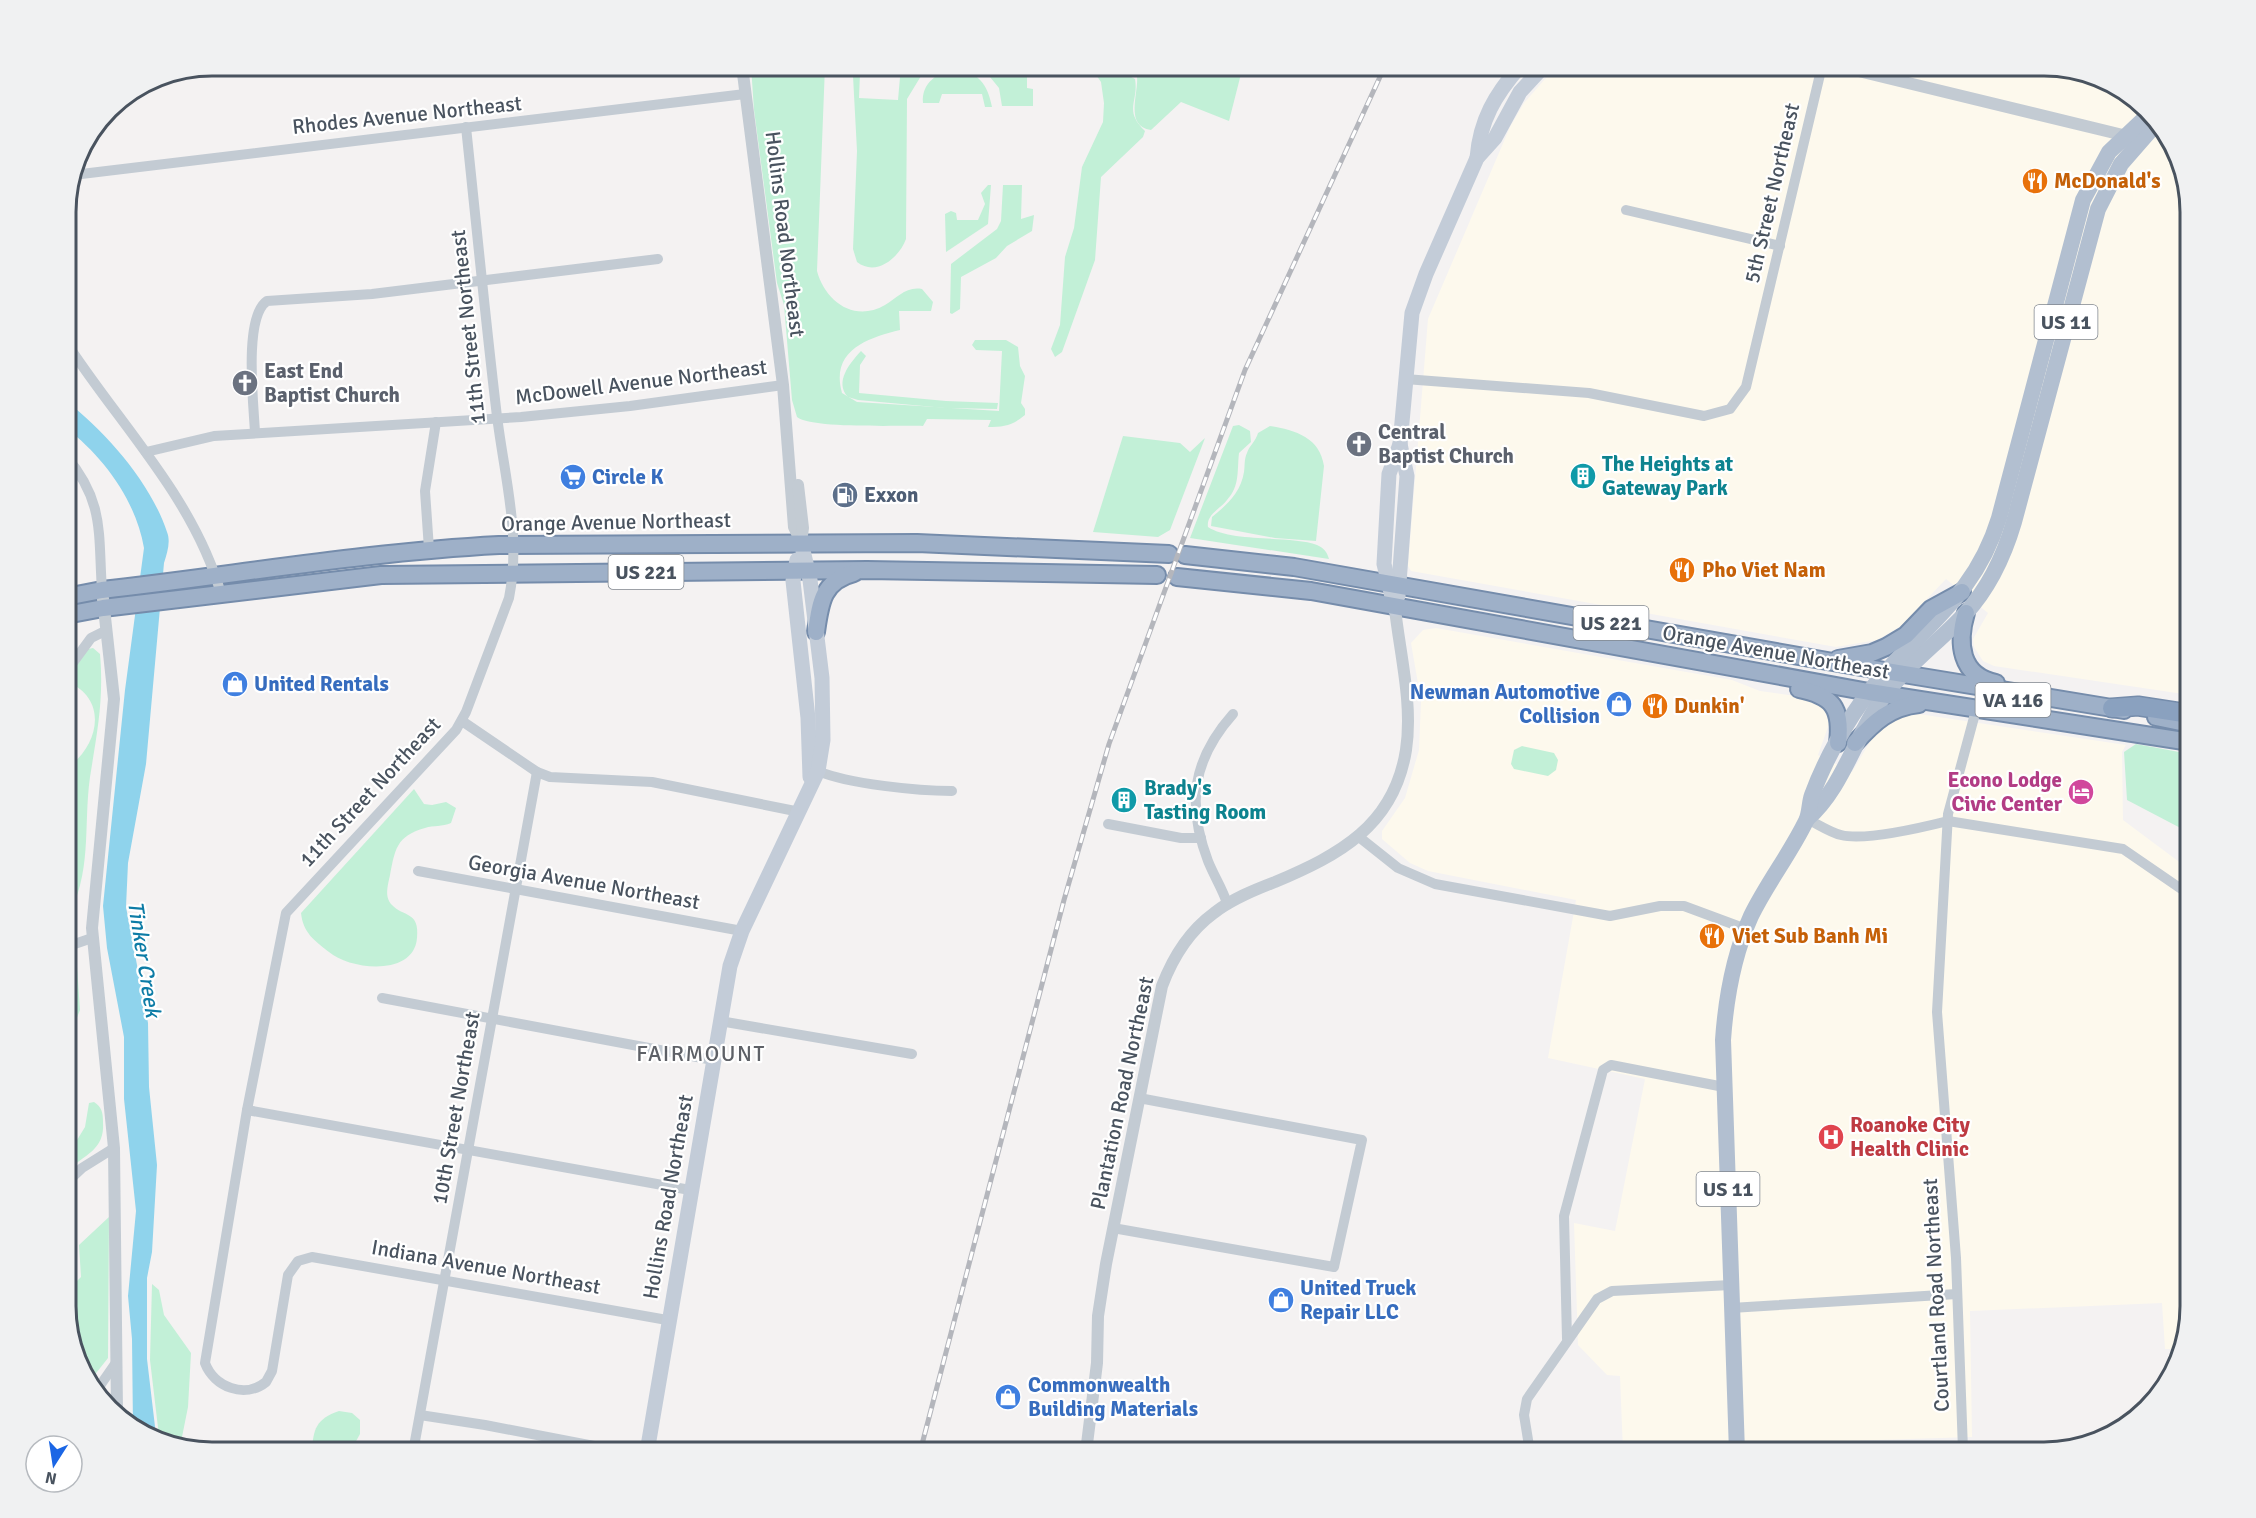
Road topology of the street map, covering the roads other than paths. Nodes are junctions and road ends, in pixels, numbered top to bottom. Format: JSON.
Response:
{"nodes":[{"id":1,"x":743,"y":76,"type":"edge"},
{"id":2,"x":1512,"y":76,"type":"edge"},
{"id":3,"x":1535,"y":76,"type":"edge"},
{"id":4,"x":1820,"y":76,"type":"edge"},
{"id":5,"x":1880,"y":76,"type":"edge"},
{"id":6,"x":746,"y":94,"type":"junction"},
{"id":7,"x":2144,"y":121,"type":"edge"},
{"id":8,"x":466,"y":127,"type":"junction"},
{"id":9,"x":2150,"y":128,"type":"edge"},
{"id":10,"x":2133,"y":137,"type":"junction"},
{"id":11,"x":1477,"y":158,"type":"junction"},
{"id":12,"x":82,"y":174,"type":"edge"},
{"id":13,"x":1626,"y":210,"type":"dead end"},
{"id":14,"x":1780,"y":246,"type":"junction"},
{"id":15,"x":658,"y":259,"type":"dead end"},
{"id":16,"x":483,"y":280,"type":"junction"},
{"id":17,"x":77,"y":357,"type":"edge"},
{"id":18,"x":1405,"y":379,"type":"junction"},
{"id":19,"x":783,"y":385,"type":"junction"},
{"id":20,"x":497,"y":418,"type":"junction"},
{"id":21,"x":436,"y":422,"type":"junction"},
{"id":22,"x":255,"y":433,"type":"junction"},
{"id":23,"x":146,"y":452,"type":"junction"},
{"id":24,"x":77,"y":471,"type":"edge"},
{"id":25,"x":801,"y":543,"type":"junction"},
{"id":26,"x":514,"y":544,"type":"junction"},
{"id":27,"x":429,"y":549,"type":"junction"},
{"id":28,"x":867,"y":570,"type":"junction"},
{"id":29,"x":801,"y":571,"type":"junction"},
{"id":30,"x":513,"y":573,"type":"junction"},
{"id":31,"x":216,"y":575,"type":"junction"},
{"id":32,"x":1157,"y":575,"type":"dead end"},
{"id":33,"x":1177,"y":577,"type":"dead end"},
{"id":34,"x":1394,"y":585,"type":"junction"},
{"id":35,"x":102,"y":590,"type":"junction"},
{"id":36,"x":1962,"y":592,"type":"junction"},
{"id":37,"x":221,"y":594,"type":"junction"},
{"id":38,"x":77,"y":595,"type":"edge"},
{"id":39,"x":104,"y":608,"type":"junction"},
{"id":40,"x":1395,"y":609,"type":"junction"},
{"id":41,"x":77,"y":613,"type":"edge"},
{"id":42,"x":1966,"y":613,"type":"junction"},
{"id":43,"x":105,"y":631,"type":"junction"},
{"id":44,"x":816,"y":632,"type":"junction"},
{"id":45,"x":77,"y":657,"type":"edge"},
{"id":46,"x":1822,"y":660,"type":"junction"},
{"id":47,"x":1733,"y":667,"type":"junction"},
{"id":48,"x":1887,"y":682,"type":"junction"},
{"id":49,"x":2040,"y":697,"type":"junction"},
{"id":50,"x":1932,"y":702,"type":"junction"},
{"id":51,"x":2112,"y":708,"type":"junction"},
{"id":52,"x":1976,"y":710,"type":"junction"},
{"id":53,"x":2131,"y":711,"type":"junction"},
{"id":54,"x":2180,"y":712,"type":"edge"},
{"id":55,"x":1233,"y":714,"type":"dead end"},
{"id":56,"x":462,"y":721,"type":"junction"},
{"id":57,"x":2180,"y":722,"type":"edge"},
{"id":58,"x":2180,"y":741,"type":"edge"},
{"id":59,"x":1847,"y":743,"type":"junction"},
{"id":60,"x":818,"y":771,"type":"junction"},
{"id":61,"x":537,"y":772,"type":"junction"},
{"id":62,"x":811,"y":786,"type":"junction"},
{"id":63,"x":952,"y":791,"type":"dead end"},
{"id":64,"x":800,"y":812,"type":"junction"},
{"id":65,"x":1807,"y":819,"type":"junction"},
{"id":66,"x":1948,"y":820,"type":"junction"},
{"id":67,"x":1108,"y":824,"type":"dead end"},
{"id":68,"x":1359,"y":837,"type":"junction"},
{"id":69,"x":1201,"y":838,"type":"junction"},
{"id":70,"x":418,"y":871,"type":"dead end"},
{"id":71,"x":2180,"y":888,"type":"edge"},
{"id":72,"x":516,"y":891,"type":"junction"},
{"id":73,"x":1227,"y":903,"type":"junction"},
{"id":74,"x":1746,"y":929,"type":"junction"},
{"id":75,"x":742,"y":931,"type":"junction"},
{"id":76,"x":92,"y":938,"type":"junction"},
{"id":77,"x":77,"y":943,"type":"edge"},
{"id":78,"x":382,"y":998,"type":"dead end"},
{"id":79,"x":492,"y":1020,"type":"junction"},
{"id":80,"x":720,"y":1022,"type":"junction"},
{"id":81,"x":912,"y":1054,"type":"dead end"},
{"id":82,"x":713,"y":1060,"type":"junction"},
{"id":83,"x":1724,"y":1087,"type":"junction"},
{"id":84,"x":1139,"y":1098,"type":"junction"},
{"id":85,"x":246,"y":1110,"type":"junction"},
{"id":86,"x":114,"y":1148,"type":"junction"},
{"id":87,"x":468,"y":1151,"type":"junction"},
{"id":88,"x":77,"y":1173,"type":"edge"},
{"id":89,"x":690,"y":1190,"type":"junction"},
{"id":90,"x":1113,"y":1228,"type":"junction"},
{"id":91,"x":445,"y":1281,"type":"junction"},
{"id":92,"x":1731,"y":1285,"type":"junction"},
{"id":93,"x":1957,"y":1294,"type":"junction"},
{"id":94,"x":283,"y":1301,"type":"joint"},
{"id":95,"x":1731,"y":1308,"type":"junction"},
{"id":96,"x":667,"y":1320,"type":"junction"},
{"id":97,"x":1567,"y":1339,"type":"junction"},
{"id":98,"x":115,"y":1364,"type":"junction"},
{"id":99,"x":102,"y":1383,"type":"edge"},
{"id":100,"x":117,"y":1402,"type":"edge"},
{"id":101,"x":420,"y":1416,"type":"junction"},
{"id":102,"x":415,"y":1442,"type":"edge"},
{"id":103,"x":573,"y":1442,"type":"edge"},
{"id":104,"x":648,"y":1442,"type":"edge"},
{"id":105,"x":1087,"y":1442,"type":"edge"},
{"id":106,"x":1529,"y":1442,"type":"edge"},
{"id":107,"x":1737,"y":1442,"type":"edge"},
{"id":108,"x":1965,"y":1442,"type":"edge"}],
"edges":[{"from":1,"to":6,"type":"street","name":"Hollins Road Northeast"},
{"from":2,"to":11,"type":"main road"},
{"from":3,"to":11,"type":"main road"},
{"from":4,"to":14,"type":"street","name":"5th Street Northeast"},
{"from":5,"to":10,"type":"street"},
{"from":6,"to":8,"type":"street","name":"Rhodes Avenue Northeast"},
{"from":6,"to":19,"type":"street","name":"Hollins Road Northeast"},
{"from":7,"to":10,"type":"main road","number":"US 11"},
{"from":8,"to":12,"type":"street","name":"Rhodes Avenue Northeast"},
{"from":8,"to":16,"type":"street","name":"11th Street Northeast"},
{"from":9,"to":10,"type":"main road","number":"US 11"},
{"from":10,"to":36,"type":"main road","number":"US 11"},
{"from":10,"to":42,"type":"main road","number":"US 11"},
{"from":11,"to":18,"type":"main road"},
{"from":13,"to":14,"type":"street"},
{"from":14,"to":18,"type":"street","name":"5th Street Northeast"},
{"from":15,"to":16,"type":"street"},
{"from":16,"to":20,"type":"street","name":"11th Street Northeast"},
{"from":16,"to":22,"type":"street"},
{"from":17,"to":23,"type":"street"},
{"from":18,"to":34,"type":"main road"},
{"from":19,"to":20,"type":"street","name":"McDowell Avenue Northeast"},
{"from":19,"to":25,"type":"street","name":"Hollins Road Northeast"},
{"from":20,"to":21,"type":"street","name":"McDowell Avenue Northeast"},
{"from":20,"to":26,"type":"street","name":"11th Street Northeast"},
{"from":21,"to":22,"type":"street","name":"McDowell Avenue Northeast"},
{"from":21,"to":27,"type":"street"},
{"from":22,"to":23,"type":"street","name":"McDowell Avenue Northeast"},
{"from":23,"to":31,"type":"street"},
{"from":24,"to":35,"type":"street"},
{"from":25,"to":26,"type":"highway","name":"Orange Avenue Northeast","number":"US 221"},
{"from":25,"to":29,"type":"main road","name":"Hollins Road Northeast"},
{"from":25,"to":34,"type":"highway","name":"Orange Avenue Northeast","number":"US 221"},
{"from":26,"to":27,"type":"highway","name":"Orange Avenue Northeast","number":"US 221"},
{"from":26,"to":30,"type":"street","name":"11th Street Northeast"},
{"from":27,"to":31,"type":"highway","name":"Orange Avenue Northeast","number":"US 221"},
{"from":28,"to":29,"type":"highway","number":"US 221"},
{"from":28,"to":32,"type":"highway","number":"US 221"},
{"from":28,"to":44,"type":"highway"},
{"from":29,"to":30,"type":"highway","number":"US 221"},
{"from":29,"to":44,"type":"main road","name":"Hollins Road Northeast"},
{"from":29,"to":62,"type":"main road","name":"Hollins Road Northeast"},
{"from":30,"to":37,"type":"highway","number":"US 221"},
{"from":30,"to":56,"type":"street","name":"11th Street Northeast"},
{"from":31,"to":35,"type":"highway","name":"Orange Avenue Northeast","number":"US 221"},
{"from":31,"to":37,"type":"street"},
{"from":33,"to":40,"type":"highway","name":"Orange Avenue Northeast","number":"US 221"},
{"from":34,"to":40,"type":"main road"},
{"from":34,"to":46,"type":"highway","name":"Orange Avenue Northeast","number":"US 221"},
{"from":35,"to":38,"type":"highway","name":"Orange Avenue Northeast","number":"US 221"},
{"from":35,"to":39,"type":"street"},
{"from":36,"to":46,"type":"highway"},
{"from":36,"to":48,"type":"main road","number":"US 11"},
{"from":37,"to":39,"type":"highway","number":"US 221"},
{"from":39,"to":41,"type":"highway","number":"US 221"},
{"from":39,"to":43,"type":"street"},
{"from":40,"to":47,"type":"highway","name":"Orange Avenue Northeast","number":"US 221"},
{"from":40,"to":68,"type":"street","name":"Plantation Road Northeast"},
{"from":42,"to":48,"type":"main road","number":"US 11"},
{"from":42,"to":49,"type":"highway","number":"VA 116"},
{"from":43,"to":45,"type":"street"},
{"from":43,"to":76,"type":"street"},
{"from":44,"to":60,"type":"main road","name":"Hollins Road Northeast"},
{"from":46,"to":48,"type":"highway","name":"Orange Avenue Northeast","number":"US 221"},
{"from":47,"to":48,"type":"highway","name":"Orange Avenue Northeast","number":"US 221"},
{"from":47,"to":59,"type":"highway"},
{"from":48,"to":49,"type":"highway","name":"Orange Avenue Northeast"},
{"from":48,"to":50,"type":"highway","name":"Orange Avenue Northeast"},
{"from":48,"to":53,"type":"highway","number":"VA 116"},
{"from":48,"to":59,"type":"main road","number":"US 11"},
{"from":49,"to":51,"type":"highway","name":"Orange Avenue Northeast"},
{"from":50,"to":52,"type":"highway","name":"Orange Avenue Northeast"},
{"from":50,"to":59,"type":"highway"},
{"from":51,"to":53,"type":"highway","name":"Orange Avenue Northeast"},
{"from":51,"to":54,"type":"highway"},
{"from":52,"to":58,"type":"highway","name":"Orange Avenue Northeast"},
{"from":52,"to":66,"type":"street","name":"Courtland Road Northeast"},
{"from":53,"to":57,"type":"highway","name":"Orange Avenue Northeast"},
{"from":55,"to":69,"type":"street"},
{"from":56,"to":61,"type":"street"},
{"from":56,"to":85,"type":"street","name":"11th Street Northeast"},
{"from":59,"to":65,"type":"main road","number":"US 11"},
{"from":60,"to":62,"type":"main road","name":"Hollins Road Northeast"},
{"from":60,"to":63,"type":"street"},
{"from":61,"to":64,"type":"street"},
{"from":61,"to":72,"type":"street","name":"10th Street Northeast"},
{"from":62,"to":64,"type":"main road","name":"Hollins Road Northeast"},
{"from":64,"to":75,"type":"main road","name":"Hollins Road Northeast"},
{"from":65,"to":66,"type":"street"},
{"from":65,"to":74,"type":"main road","number":"US 11"},
{"from":66,"to":71,"type":"street"},
{"from":66,"to":93,"type":"street","name":"Courtland Road Northeast"},
{"from":67,"to":69,"type":"street"},
{"from":68,"to":73,"type":"street","name":"Plantation Road Northeast"},
{"from":68,"to":74,"type":"street"},
{"from":69,"to":73,"type":"street"},
{"from":70,"to":72,"type":"street","name":"Georgia Avenue Northeast"},
{"from":72,"to":75,"type":"street","name":"Georgia Avenue Northeast"},
{"from":72,"to":79,"type":"street","name":"10th Street Northeast"},
{"from":73,"to":84,"type":"street","name":"Plantation Road Northeast"},
{"from":74,"to":83,"type":"main road","number":"US 11"},
{"from":75,"to":80,"type":"main road","name":"Hollins Road Northeast"},
{"from":76,"to":77,"type":"street"},
{"from":76,"to":86,"type":"street"},
{"from":78,"to":79,"type":"street"},
{"from":79,"to":82,"type":"street"},
{"from":79,"to":87,"type":"street","name":"10th Street Northeast"},
{"from":80,"to":81,"type":"street"},
{"from":80,"to":82,"type":"main road","name":"Hollins Road Northeast"},
{"from":82,"to":89,"type":"main road","name":"Hollins Road Northeast"},
{"from":83,"to":92,"type":"main road","number":"US 11"},
{"from":83,"to":97,"type":"street"},
{"from":84,"to":90,"type":"street","name":"Plantation Road Northeast"},
{"from":84,"to":90,"type":"street"},
{"from":85,"to":87,"type":"street"},
{"from":85,"to":94,"type":"street","name":"11th Street Northeast"},
{"from":86,"to":88,"type":"street"},
{"from":86,"to":98,"type":"street"},
{"from":87,"to":89,"type":"street"},
{"from":87,"to":91,"type":"street","name":"10th Street Northeast"},
{"from":89,"to":96,"type":"main road","name":"Hollins Road Northeast"},
{"from":90,"to":105,"type":"street","name":"Plantation Road Northeast"},
{"from":91,"to":94,"type":"street","name":"Indiana Avenue Northeast"},
{"from":91,"to":96,"type":"street","name":"Indiana Avenue Northeast"},
{"from":91,"to":101,"type":"street","name":"10th Street Northeast"},
{"from":92,"to":95,"type":"main road","number":"US 11"},
{"from":92,"to":97,"type":"street"},
{"from":93,"to":95,"type":"street"},
{"from":93,"to":108,"type":"street","name":"Courtland Road Northeast"},
{"from":95,"to":107,"type":"main road","number":"US 11"},
{"from":96,"to":104,"type":"main road","name":"Hollins Road Northeast"},
{"from":97,"to":106,"type":"street"},
{"from":98,"to":99,"type":"street"},
{"from":98,"to":100,"type":"street"},
{"from":101,"to":102,"type":"street","name":"10th Street Northeast"},
{"from":101,"to":103,"type":"street"}]}
